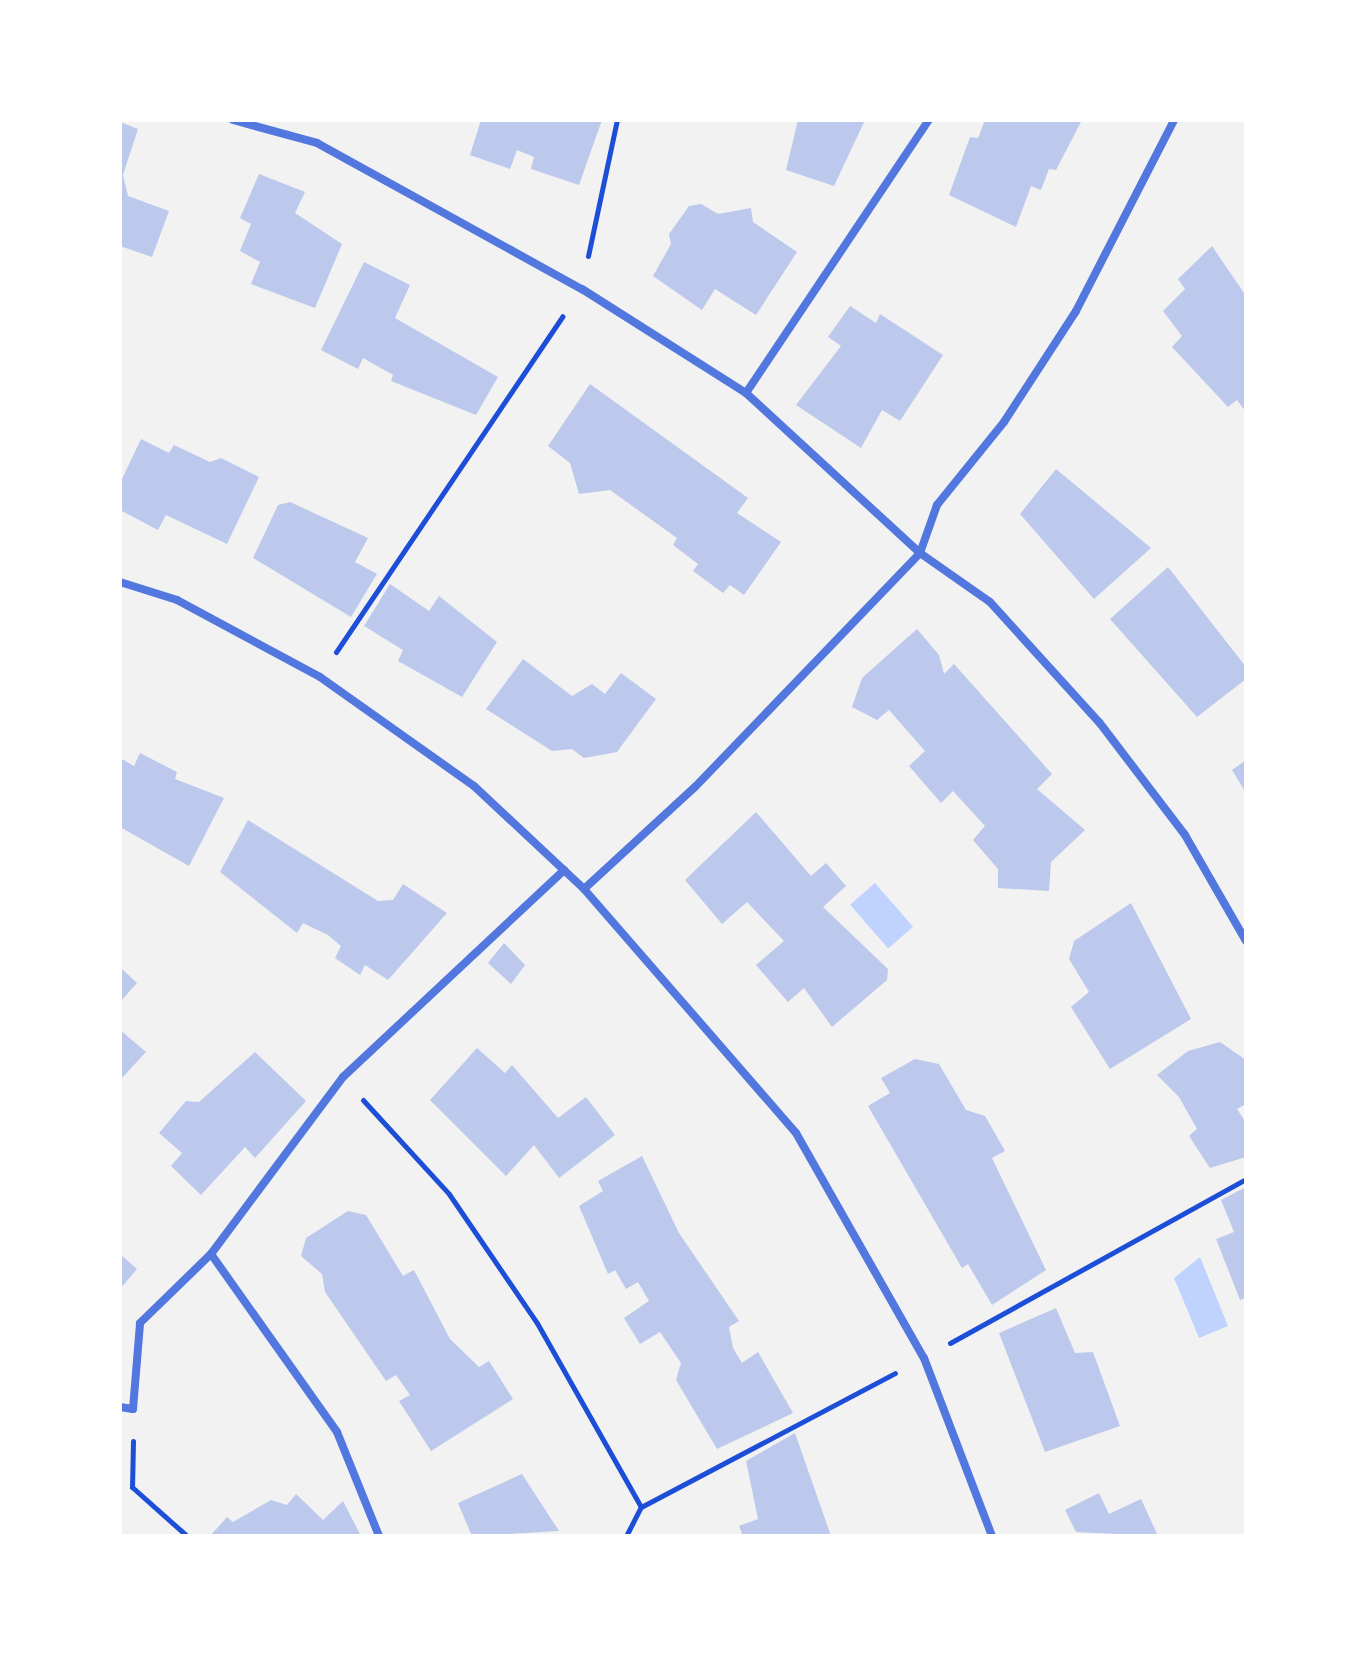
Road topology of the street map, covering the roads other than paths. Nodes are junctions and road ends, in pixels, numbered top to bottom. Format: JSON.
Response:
{"nodes":[{"id":1,"x":233,"y":120,"type":"edge"},
{"id":2,"x":929,"y":120,"type":"edge"},
{"id":3,"x":1174,"y":120,"type":"edge"},
{"id":4,"x":746,"y":393,"type":"junction"},
{"id":5,"x":920,"y":553,"type":"junction"},
{"id":6,"x":120,"y":582,"type":"edge"},
{"id":7,"x":564,"y":870,"type":"junction"},
{"id":8,"x":584,"y":889,"type":"junction"},
{"id":9,"x":1246,"y":941,"type":"edge"},
{"id":10,"x":211,"y":1254,"type":"junction"},
{"id":11,"x":120,"y":1407,"type":"edge"},
{"id":12,"x":379,"y":1536,"type":"edge"},
{"id":13,"x":992,"y":1536,"type":"edge"}],
"edges":[{"from":1,"to":4,"type":"street"},
{"from":2,"to":4,"type":"street"},
{"from":3,"to":5,"type":"street"},
{"from":4,"to":5,"type":"street"},
{"from":5,"to":8,"type":"street"},
{"from":5,"to":9,"type":"street"},
{"from":6,"to":7,"type":"street"},
{"from":7,"to":8,"type":"street"},
{"from":7,"to":10,"type":"street"},
{"from":8,"to":13,"type":"street"},
{"from":10,"to":11,"type":"street"},
{"from":10,"to":12,"type":"street"}]}
